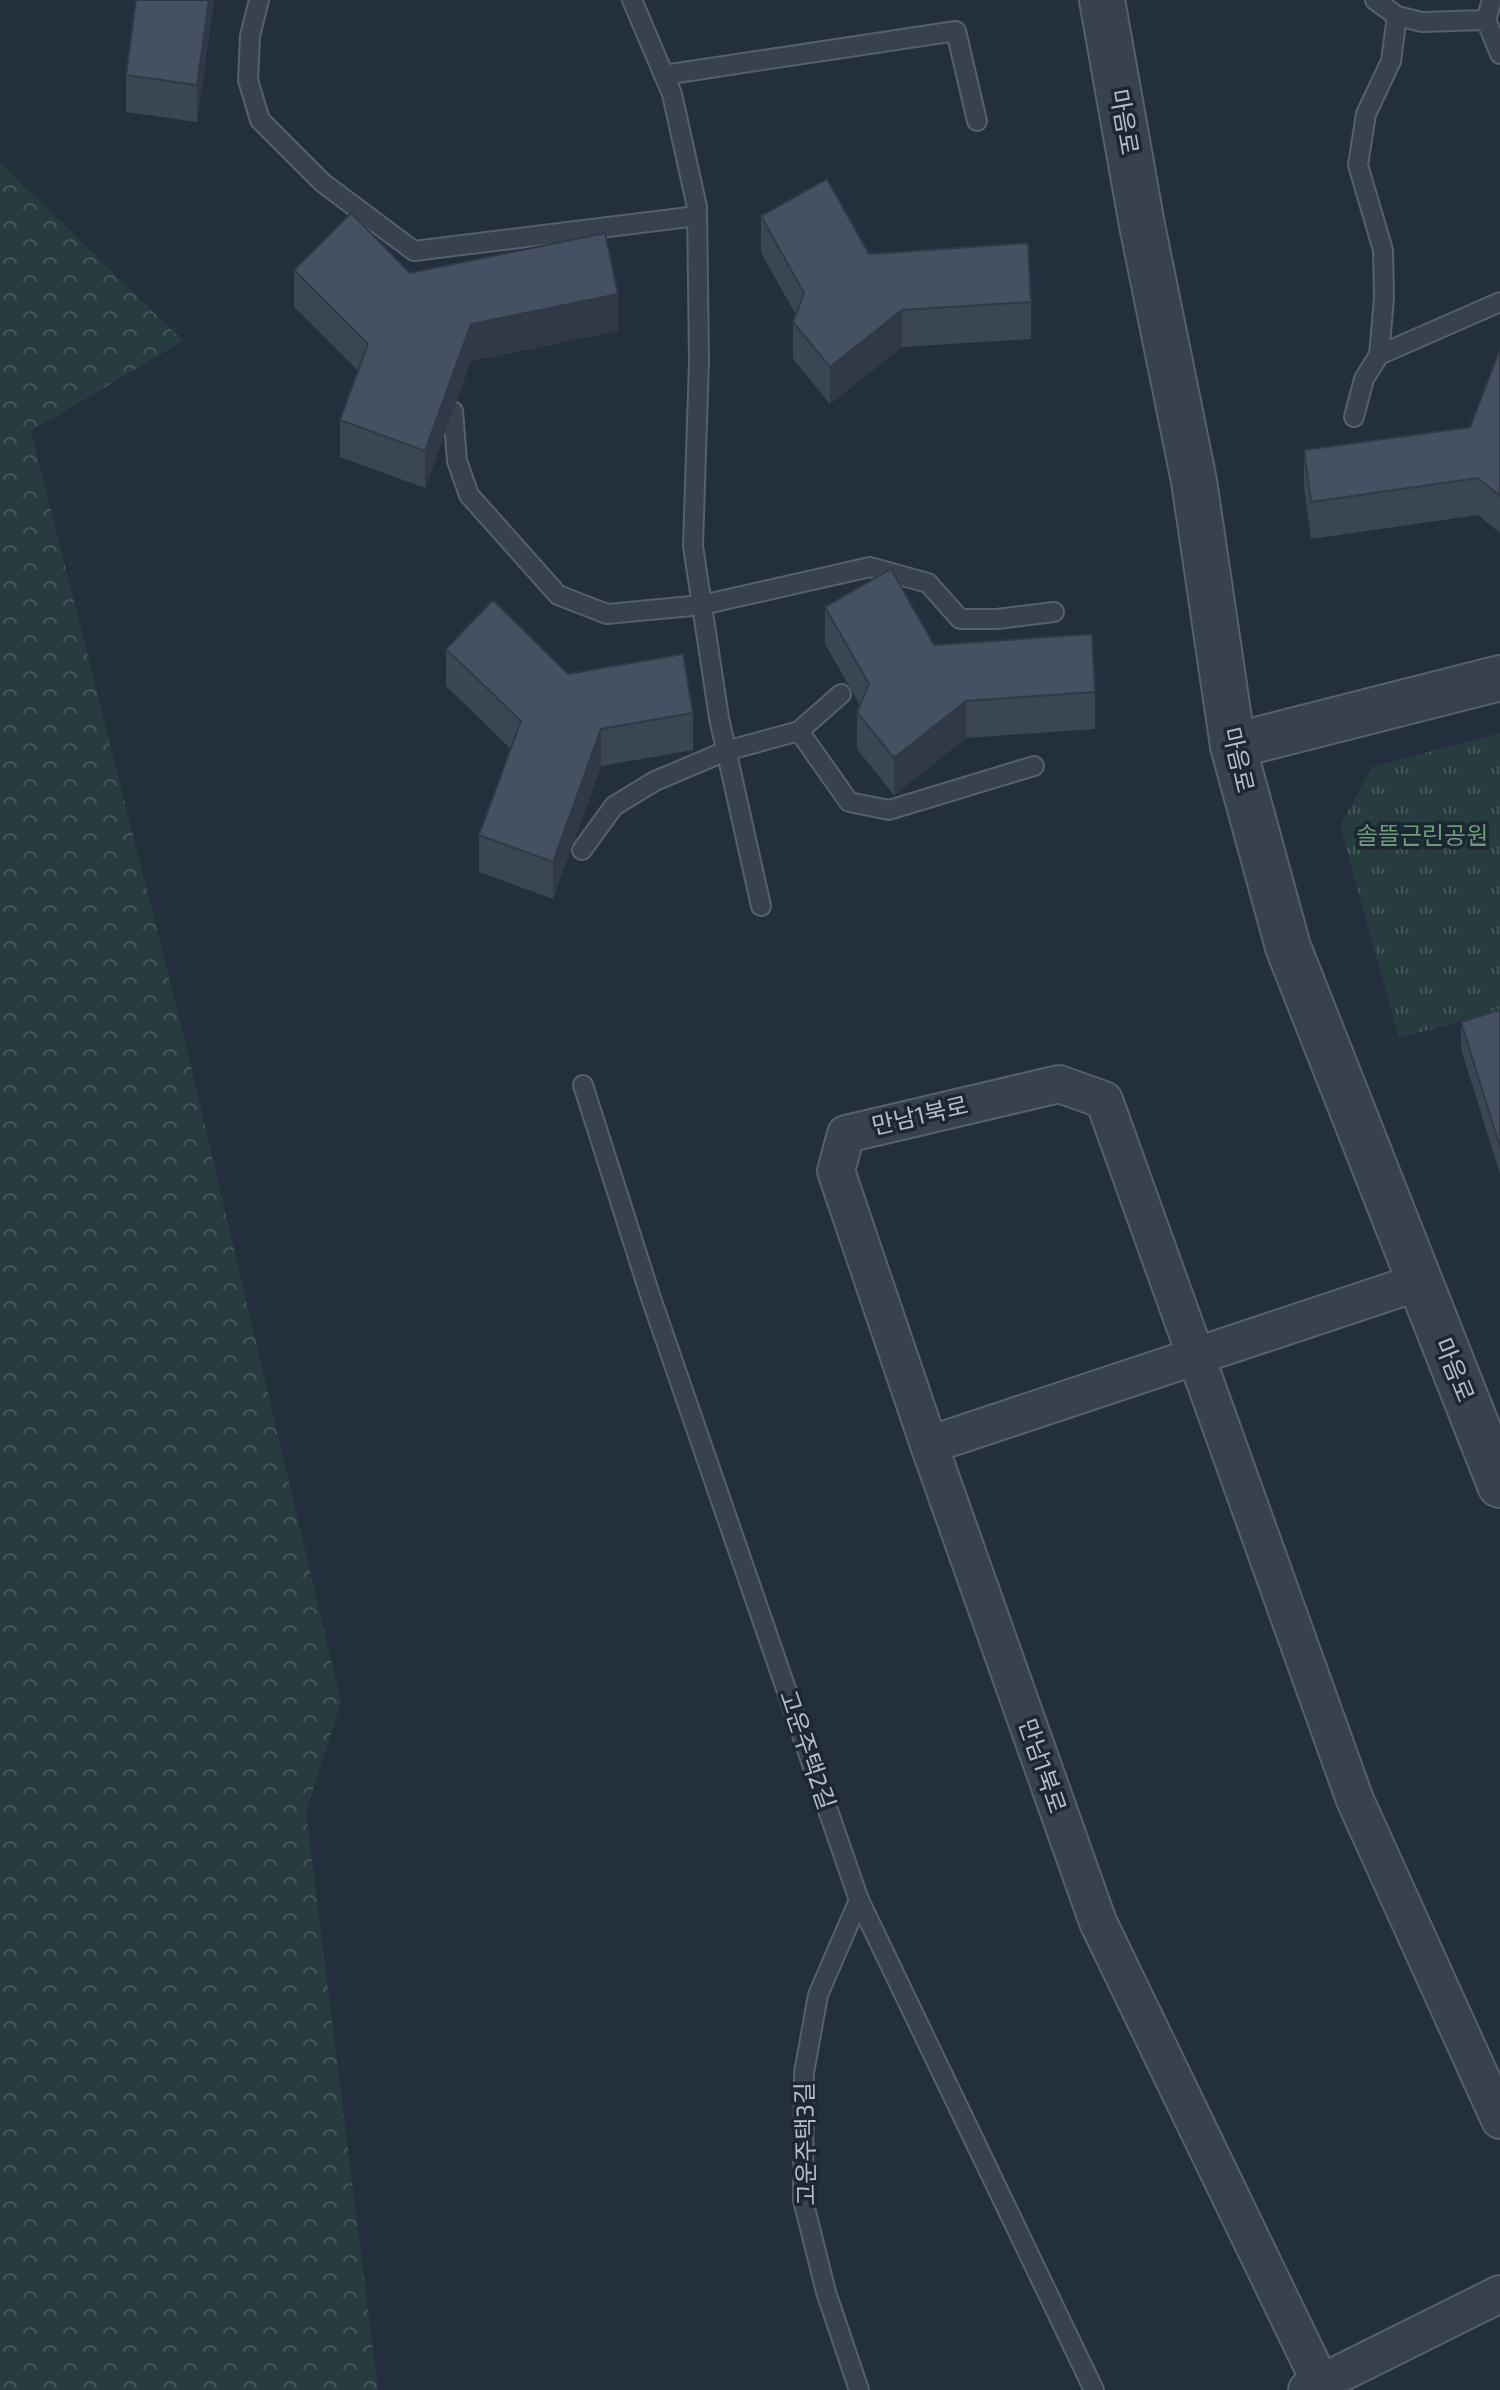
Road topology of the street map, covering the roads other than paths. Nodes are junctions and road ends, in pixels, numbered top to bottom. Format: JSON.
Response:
{"nodes":[{"id":1,"x":259,"y":0,"type":"edge"},
{"id":2,"x":632,"y":0,"type":"edge"},
{"id":3,"x":1102,"y":0,"type":"edge"},
{"id":4,"x":1375,"y":0,"type":"edge"},
{"id":5,"x":1492,"y":0,"type":"edge"},
{"id":6,"x":1397,"y":16,"type":"junction"},
{"id":7,"x":1486,"y":20,"type":"junction"},
{"id":8,"x":1500,"y":54,"type":"edge"},
{"id":9,"x":664,"y":75,"type":"junction"},
{"id":10,"x":977,"y":121,"type":"dead end"},
{"id":11,"x":697,"y":216,"type":"junction"},
{"id":12,"x":1500,"y":302,"type":"edge"},
{"id":13,"x":1379,"y":355,"type":"junction"},
{"id":14,"x":453,"y":411,"type":"edge"},
{"id":15,"x":1354,"y":417,"type":"dead end"},
{"id":16,"x":702,"y":605,"type":"junction"},
{"id":17,"x":1054,"y":612,"type":"dead end"},
{"id":18,"x":1500,"y":678,"type":"edge"},
{"id":19,"x":841,"y":694,"type":"dead end"},
{"id":20,"x":799,"y":731,"type":"junction"},
{"id":21,"x":1233,"y":746,"type":"junction"},
{"id":22,"x":726,"y":751,"type":"junction"},
{"id":23,"x":1034,"y":766,"type":"dead end"},
{"id":24,"x":582,"y":850,"type":"dead end"},
{"id":25,"x":761,"y":906,"type":"dead end"},
{"id":26,"x":583,"y":1085,"type":"dead end"},
{"id":27,"x":1419,"y":1282,"type":"junction"},
{"id":28,"x":1197,"y":1356,"type":"junction"},
{"id":29,"x":929,"y":1445,"type":"junction"},
{"id":30,"x":1500,"y":1485,"type":"edge"},
{"id":31,"x":859,"y":1900,"type":"junction"},
{"id":32,"x":1500,"y":2120,"type":"edge"},
{"id":33,"x":1500,"y":2294,"type":"edge"},
{"id":34,"x":1317,"y":2388,"type":"edge"},
{"id":35,"x":859,"y":2390,"type":"edge"},
{"id":36,"x":1094,"y":2390,"type":"edge"}],
"edges":[{"from":1,"to":11,"type":"lane"},
{"from":2,"to":9,"type":"lane"},
{"from":3,"to":21,"type":"street","name":"마음로"},
{"from":4,"to":6,"type":"lane"},
{"from":5,"to":7,"type":"lane"},
{"from":6,"to":7,"type":"lane"},
{"from":6,"to":13,"type":"lane"},
{"from":7,"to":8,"type":"lane"},
{"from":9,"to":10,"type":"lane"},
{"from":9,"to":11,"type":"lane"},
{"from":11,"to":16,"type":"lane"},
{"from":12,"to":13,"type":"lane"},
{"from":13,"to":15,"type":"lane"},
{"from":14,"to":16,"type":"lane"},
{"from":16,"to":17,"type":"lane"},
{"from":16,"to":22,"type":"lane"},
{"from":18,"to":21,"type":"street"},
{"from":19,"to":20,"type":"lane"},
{"from":20,"to":22,"type":"lane"},
{"from":20,"to":23,"type":"lane"},
{"from":21,"to":27,"type":"street","name":"마음로"},
{"from":22,"to":24,"type":"lane"},
{"from":22,"to":25,"type":"lane"},
{"from":26,"to":31,"type":"lane","name":"고운주택2길"},
{"from":27,"to":28,"type":"street"},
{"from":27,"to":30,"type":"street","name":"마음로"},
{"from":28,"to":29,"type":"street"},
{"from":28,"to":29,"type":"street","name":"만남1북로"},
{"from":28,"to":32,"type":"street","name":"만남1북로"},
{"from":29,"to":34,"type":"street","name":"만남1북로"},
{"from":31,"to":35,"type":"lane","name":"고운주택3길"},
{"from":31,"to":36,"type":"lane","name":"고운주택2길"},
{"from":33,"to":34,"type":"street"}]}
